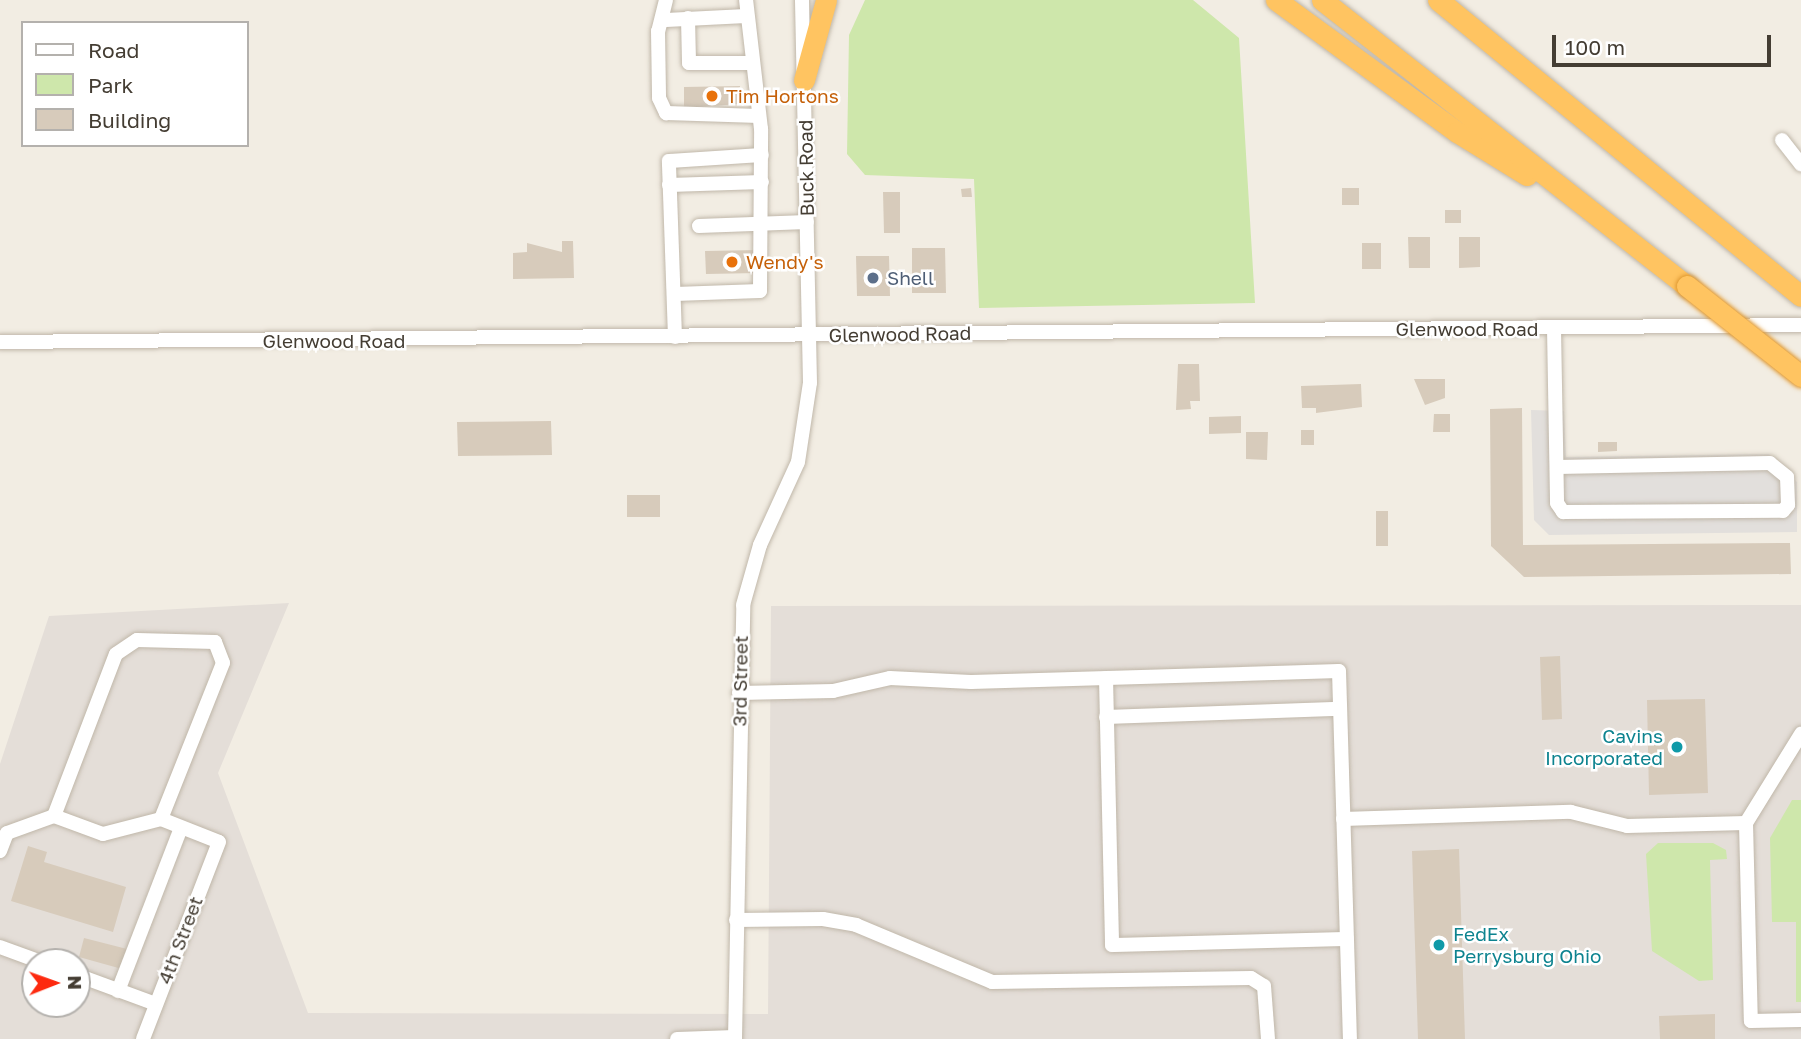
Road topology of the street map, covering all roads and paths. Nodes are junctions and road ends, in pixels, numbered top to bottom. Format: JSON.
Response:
{"nodes":[{"id":1,"x":666,"y":0,"type":"edge"},
{"id":2,"x":746,"y":0,"type":"edge"},
{"id":3,"x":802,"y":0,"type":"edge"},
{"id":4,"x":827,"y":0,"type":"edge"},
{"id":5,"x":1276,"y":0,"type":"edge"},
{"id":6,"x":1322,"y":0,"type":"edge"},
{"id":7,"x":1438,"y":0,"type":"edge"},
{"id":8,"x":746,"y":16,"type":"junction"},
{"id":9,"x":688,"y":18,"type":"junction"},
{"id":10,"x":666,"y":20,"type":"junction"},
{"id":11,"x":750,"y":63,"type":"junction"},
{"id":12,"x":804,"y":79,"type":"junction"},
{"id":13,"x":760,"y":116,"type":"junction"},
{"id":14,"x":1782,"y":140,"type":"dead end"},
{"id":15,"x":762,"y":155,"type":"junction"},
{"id":16,"x":1801,"y":163,"type":"edge"},
{"id":17,"x":762,"y":182,"type":"junction"},
{"id":18,"x":669,"y":185,"type":"junction"},
{"id":19,"x":807,"y":222,"type":"junction"},
{"id":20,"x":763,"y":224,"type":"junction"},
{"id":21,"x":699,"y":226,"type":"dead end"},
{"id":22,"x":1610,"y":226,"type":"junction"},
{"id":23,"x":675,"y":294,"type":"junction"},
{"id":24,"x":1801,"y":296,"type":"edge"},
{"id":25,"x":1801,"y":325,"type":"edge"},
{"id":26,"x":1554,"y":328,"type":"junction"},
{"id":27,"x":810,"y":335,"type":"junction"},
{"id":28,"x":675,"y":337,"type":"junction"},
{"id":29,"x":0,"y":342,"type":"edge"},
{"id":30,"x":1801,"y":376,"type":"edge"},
{"id":31,"x":1557,"y":467,"type":"junction"},
{"id":32,"x":1106,"y":678,"type":"junction"},
{"id":33,"x":739,"y":693,"type":"junction"},
{"id":34,"x":1340,"y":709,"type":"junction"},
{"id":35,"x":1106,"y":717,"type":"junction"},
{"id":36,"x":1801,"y":734,"type":"edge"},
{"id":37,"x":54,"y":816,"type":"junction"},
{"id":38,"x":1343,"y":819,"type":"junction"},
{"id":39,"x":161,"y":820,"type":"junction"},
{"id":40,"x":1746,"y":822,"type":"junction"},
{"id":41,"x":181,"y":828,"type":"junction"},
{"id":42,"x":0,"y":851,"type":"edge"},
{"id":43,"x":736,"y":920,"type":"junction"},
{"id":44,"x":1347,"y":939,"type":"junction"},
{"id":45,"x":0,"y":947,"type":"edge"},
{"id":46,"x":21,"y":955,"type":"edge"},
{"id":47,"x":91,"y":980,"type":"edge"},
{"id":48,"x":118,"y":991,"type":"junction"},
{"id":49,"x":156,"y":1004,"type":"junction"},
{"id":50,"x":1801,"y":1020,"type":"edge"},
{"id":51,"x":735,"y":1038,"type":"edge"},
{"id":52,"x":143,"y":1039,"type":"edge"},
{"id":53,"x":677,"y":1039,"type":"edge"},
{"id":54,"x":1268,"y":1039,"type":"edge"},
{"id":55,"x":1350,"y":1039,"type":"edge"}],
"edges":[{"from":1,"to":10,"type":"street"},
{"from":2,"to":8,"type":"street"},
{"from":3,"to":12,"type":"street","name":"Buck Road"},
{"from":4,"to":12,"type":"highway"},
{"from":5,"to":22,"type":"highway"},
{"from":6,"to":22,"type":"highway"},
{"from":7,"to":24,"type":"highway"},
{"from":8,"to":9,"type":"street"},
{"from":8,"to":11,"type":"street"},
{"from":9,"to":10,"type":"street"},
{"from":9,"to":11,"type":"street"},
{"from":10,"to":13,"type":"street"},
{"from":11,"to":13,"type":"street"},
{"from":12,"to":19,"type":"street","name":"Buck Road"},
{"from":13,"to":15,"type":"street"},
{"from":14,"to":16,"type":"street"},
{"from":15,"to":17,"type":"street"},
{"from":15,"to":18,"type":"street"},
{"from":17,"to":18,"type":"street"},
{"from":17,"to":20,"type":"street"},
{"from":18,"to":23,"type":"street"},
{"from":19,"to":20,"type":"street"},
{"from":19,"to":27,"type":"street","name":"Buck Road"},
{"from":20,"to":21,"type":"street"},
{"from":20,"to":23,"type":"street"},
{"from":22,"to":30,"type":"highway","bridge":true},
{"from":23,"to":28,"type":"street"},
{"from":25,"to":26,"type":"street","name":"Glenwood Road"},
{"from":26,"to":27,"type":"street","name":"Glenwood Road"},
{"from":26,"to":31,"type":"street"},
{"from":27,"to":28,"type":"street","name":"Glenwood Road"},
{"from":27,"to":33,"type":"street","name":"3rd Street"},
{"from":28,"to":29,"type":"street","name":"Glenwood Road"},
{"from":31,"to":31,"type":"street"},
{"from":32,"to":33,"type":"street"},
{"from":32,"to":34,"type":"street"},
{"from":32,"to":35,"type":"street"},
{"from":33,"to":43,"type":"street","name":"3rd Street"},
{"from":34,"to":35,"type":"street"},
{"from":34,"to":38,"type":"street"},
{"from":35,"to":44,"type":"street"},
{"from":36,"to":40,"type":"street"},
{"from":37,"to":39,"type":"street"},
{"from":37,"to":39,"type":"street"},
{"from":37,"to":42,"type":"street"},
{"from":38,"to":40,"type":"street"},
{"from":38,"to":44,"type":"street"},
{"from":39,"to":41,"type":"street"},
{"from":40,"to":50,"type":"street"},
{"from":41,"to":48,"type":"street"},
{"from":41,"to":49,"type":"street","name":"4th Street"},
{"from":43,"to":51,"type":"street","name":"3rd Street"},
{"from":43,"to":54,"type":"street"},
{"from":44,"to":55,"type":"street"},
{"from":45,"to":46,"type":"street"},
{"from":47,"to":48,"type":"street"},
{"from":48,"to":49,"type":"street"},
{"from":49,"to":52,"type":"street","name":"4th Street"},
{"from":51,"to":53,"type":"street"}]}
